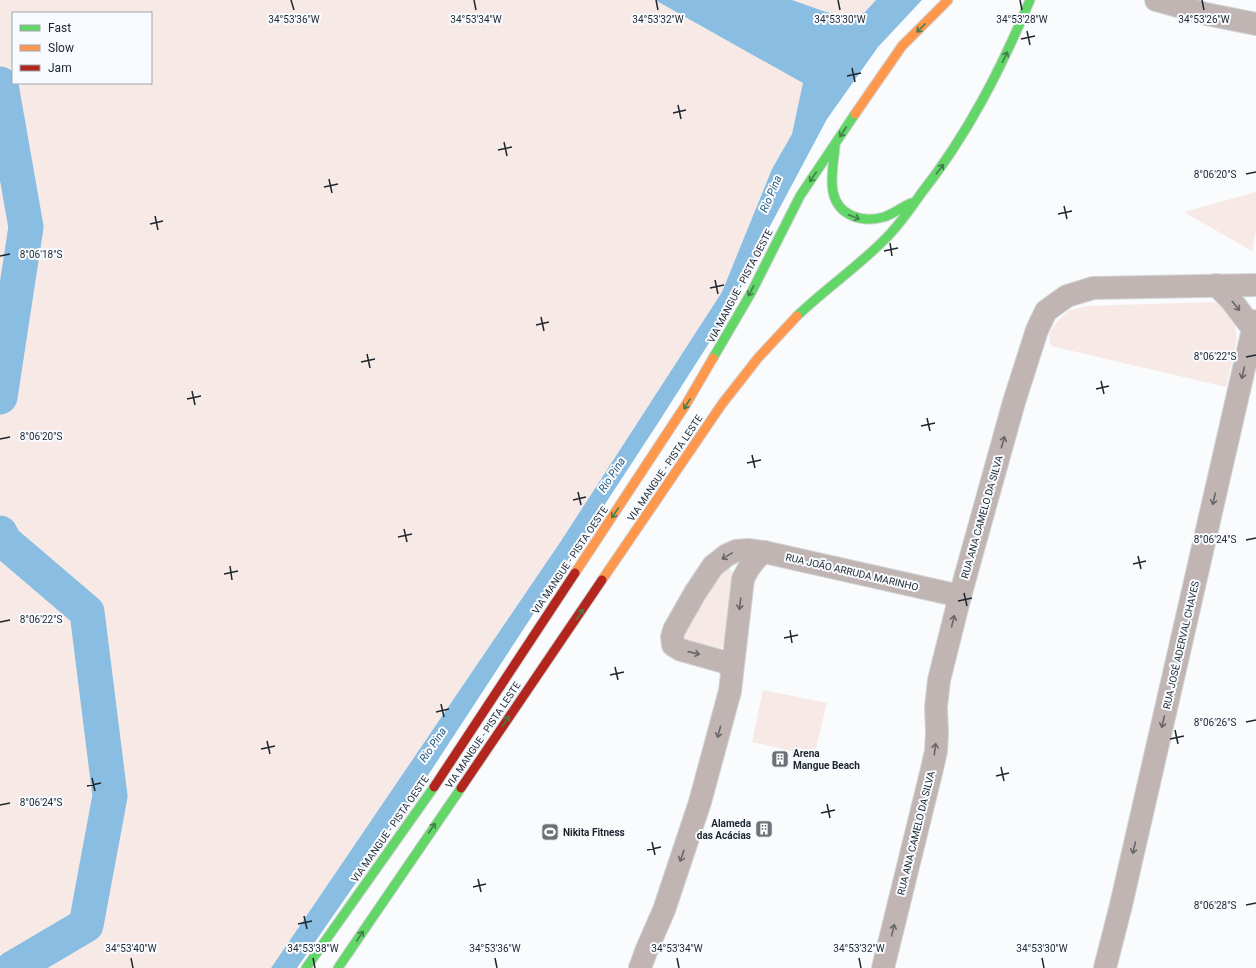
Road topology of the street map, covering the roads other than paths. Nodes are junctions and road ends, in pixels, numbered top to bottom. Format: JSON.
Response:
{"nodes":[{"id":1,"x":948,"y":0,"type":"edge"},
{"id":2,"x":1030,"y":0,"type":"edge"},
{"id":3,"x":1156,"y":0,"type":"edge"},
{"id":4,"x":1256,"y":24,"type":"edge"},
{"id":5,"x":835,"y":145,"type":"junction"},
{"id":6,"x":916,"y":200,"type":"junction"},
{"id":7,"x":1216,"y":285,"type":"junction"},
{"id":8,"x":1256,"y":285,"type":"edge"},
{"id":9,"x":1255,"y":325,"type":"edge"},
{"id":10,"x":756,"y":559,"type":"junction"},
{"id":11,"x":960,"y":596,"type":"junction"},
{"id":12,"x":732,"y":671,"type":"junction"},
{"id":13,"x":306,"y":968,"type":"edge"},
{"id":14,"x":338,"y":968,"type":"edge"},
{"id":15,"x":640,"y":968,"type":"edge"},
{"id":16,"x":883,"y":968,"type":"edge"},
{"id":17,"x":1105,"y":968,"type":"edge"}],
"edges":[{"from":1,"to":5,"type":"main road","name":"VIA MANGUE - PISTA OESTE","one_way":true},
{"from":6,"to":2,"type":"main road","name":"VIA MANGUE - PISTA LESTE","one_way":true},
{"from":3,"to":4,"type":"street"},
{"from":5,"to":6,"type":"main road","one_way":true},
{"from":5,"to":13,"type":"main road","name":"VIA MANGUE - PISTA OESTE","one_way":true},
{"from":14,"to":6,"type":"main road","name":"VIA MANGUE - PISTA LESTE","one_way":true},
{"from":7,"to":8,"type":"street","name":"RUA ANA CAMELO DA SILVA"},
{"from":7,"to":9,"type":"street","one_way":true},
{"from":11,"to":7,"type":"street","name":"RUA ANA CAMELO DA SILVA","one_way":true},
{"from":9,"to":17,"type":"street","name":"RUA JOSÉ ADERVAL CHAVES","one_way":true},
{"from":10,"to":11,"type":"street","name":"RUA JOÃO ARRUDA MARINHO"},
{"from":10,"to":12,"type":"street","one_way":true},
{"from":10,"to":12,"type":"street","name":"RUA JOÃO ARRUDA MARINHO","one_way":true},
{"from":16,"to":11,"type":"street","name":"RUA ANA CAMELO DA SILVA","one_way":true},
{"from":12,"to":15,"type":"street","one_way":true}]}
